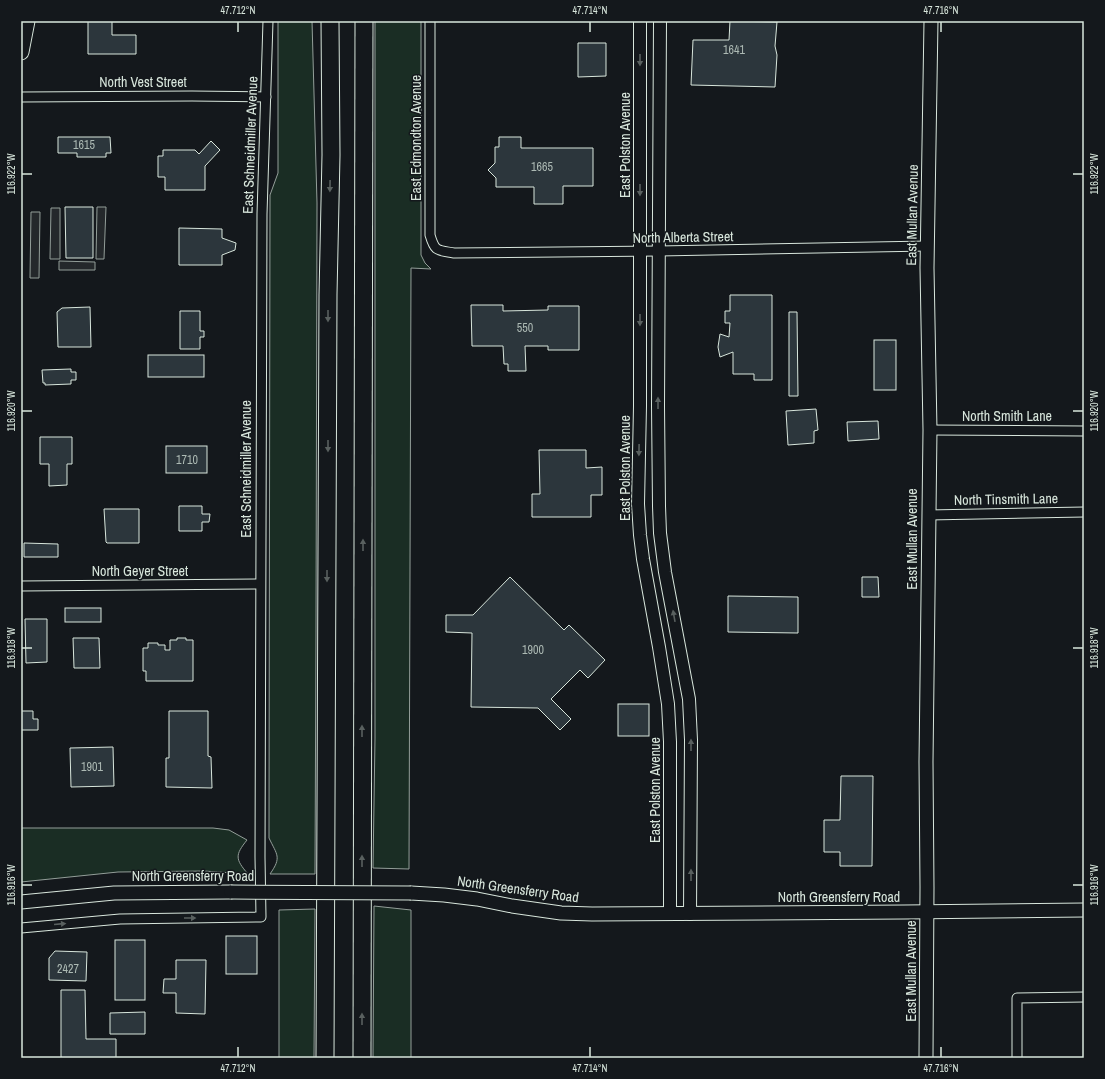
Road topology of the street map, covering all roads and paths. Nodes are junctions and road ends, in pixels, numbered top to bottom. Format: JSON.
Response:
{"nodes":[{"id":1,"x":27,"y":21,"type":"edge"},
{"id":2,"x":268,"y":21,"type":"edge"},
{"id":3,"x":323,"y":21,"type":"edge"},
{"id":4,"x":330,"y":21,"type":"edge"},
{"id":5,"x":364,"y":21,"type":"edge"},
{"id":6,"x":430,"y":21,"type":"edge"},
{"id":7,"x":640,"y":21,"type":"edge"},
{"id":8,"x":660,"y":21,"type":"edge"},
{"id":9,"x":931,"y":21,"type":"edge"},
{"id":10,"x":21,"y":52,"type":"edge"},
{"id":11,"x":21,"y":97,"type":"edge"},
{"id":12,"x":266,"y":97,"type":"junction"},
{"id":13,"x":330,"y":155,"type":"junction"},
{"id":14,"x":928,"y":246,"type":"junction"},
{"id":15,"x":439,"y":251,"type":"joint"},
{"id":16,"x":640,"y":251,"type":"junction"},
{"id":17,"x":659,"y":251,"type":"junction"},
{"id":18,"x":930,"y":430,"type":"junction"},
{"id":19,"x":1084,"y":431,"type":"edge"},
{"id":20,"x":1084,"y":512,"type":"edge"},
{"id":21,"x":928,"y":515,"type":"junction"},
{"id":22,"x":260,"y":584,"type":"junction"},
{"id":23,"x":21,"y":586,"type":"edge"},
{"id":24,"x":21,"y":902,"type":"edge"},
{"id":25,"x":1084,"y":910,"type":"edge"},
{"id":26,"x":927,"y":912,"type":"junction"},
{"id":27,"x":670,"y":914,"type":"junction"},
{"id":28,"x":690,"y":914,"type":"junction"},
{"id":29,"x":21,"y":928,"type":"edge"},
{"id":30,"x":1084,"y":998,"type":"edge"},
{"id":31,"x":325,"y":1058,"type":"edge"},
{"id":32,"x":362,"y":1058,"type":"edge"},
{"id":33,"x":926,"y":1058,"type":"edge"},
{"id":34,"x":1017,"y":1058,"type":"edge"}],
"edges":[{"from":1,"to":10,"type":"main road"},
{"from":2,"to":12,"type":"street","name":"East Schneidmiller Avenue"},
{"from":3,"to":13,"type":"highway"},
{"from":4,"to":13,"type":"highway"},
{"from":32,"to":5,"type":"highway","one_way":true},
{"from":6,"to":15,"type":"street","name":"East Edmondton Avenue"},
{"from":7,"to":16,"type":"street","name":"East Polston Avenue","one_way":true},
{"from":8,"to":17,"type":"street"},
{"from":9,"to":14,"type":"main road","name":"East Mullan Avenue"},
{"from":11,"to":12,"type":"street","name":"North Vest Street"},
{"from":12,"to":22,"type":"street","name":"East Schneidmiller Avenue"},
{"from":13,"to":31,"type":"highway","one_way":true},
{"from":14,"to":17,"type":"street","name":"North Alberta Street"},
{"from":14,"to":18,"type":"main road","name":"East Mullan Avenue"},
{"from":15,"to":16,"type":"street","name":"North Alberta Street"},
{"from":16,"to":17,"type":"street","name":"North Alberta Street"},
{"from":16,"to":27,"type":"street","name":"East Polston Avenue","one_way":true},
{"from":28,"to":17,"type":"street","one_way":true},
{"from":18,"to":19,"type":"street","name":"North Smith Lane"},
{"from":18,"to":21,"type":"main road","name":"East Mullan Avenue"},
{"from":20,"to":21,"type":"street","name":"North Tinsmith Lane"},
{"from":21,"to":26,"type":"main road","name":"East Mullan Avenue"},
{"from":22,"to":23,"type":"street","name":"North Geyer Street"},
{"from":29,"to":22,"type":"street","name":"East Schneidmiller Avenue","one_way":true},
{"from":24,"to":27,"type":"main road","name":"North Greensferry Road","bridge":true},
{"from":25,"to":26,"type":"main road","name":"North Greensferry Road"},
{"from":26,"to":28,"type":"main road","name":"North Greensferry Road"},
{"from":26,"to":33,"type":"main road","name":"East Mullan Avenue"},
{"from":27,"to":28,"type":"main road","name":"North Greensferry Road"},
{"from":30,"to":34,"type":"street"}]}
